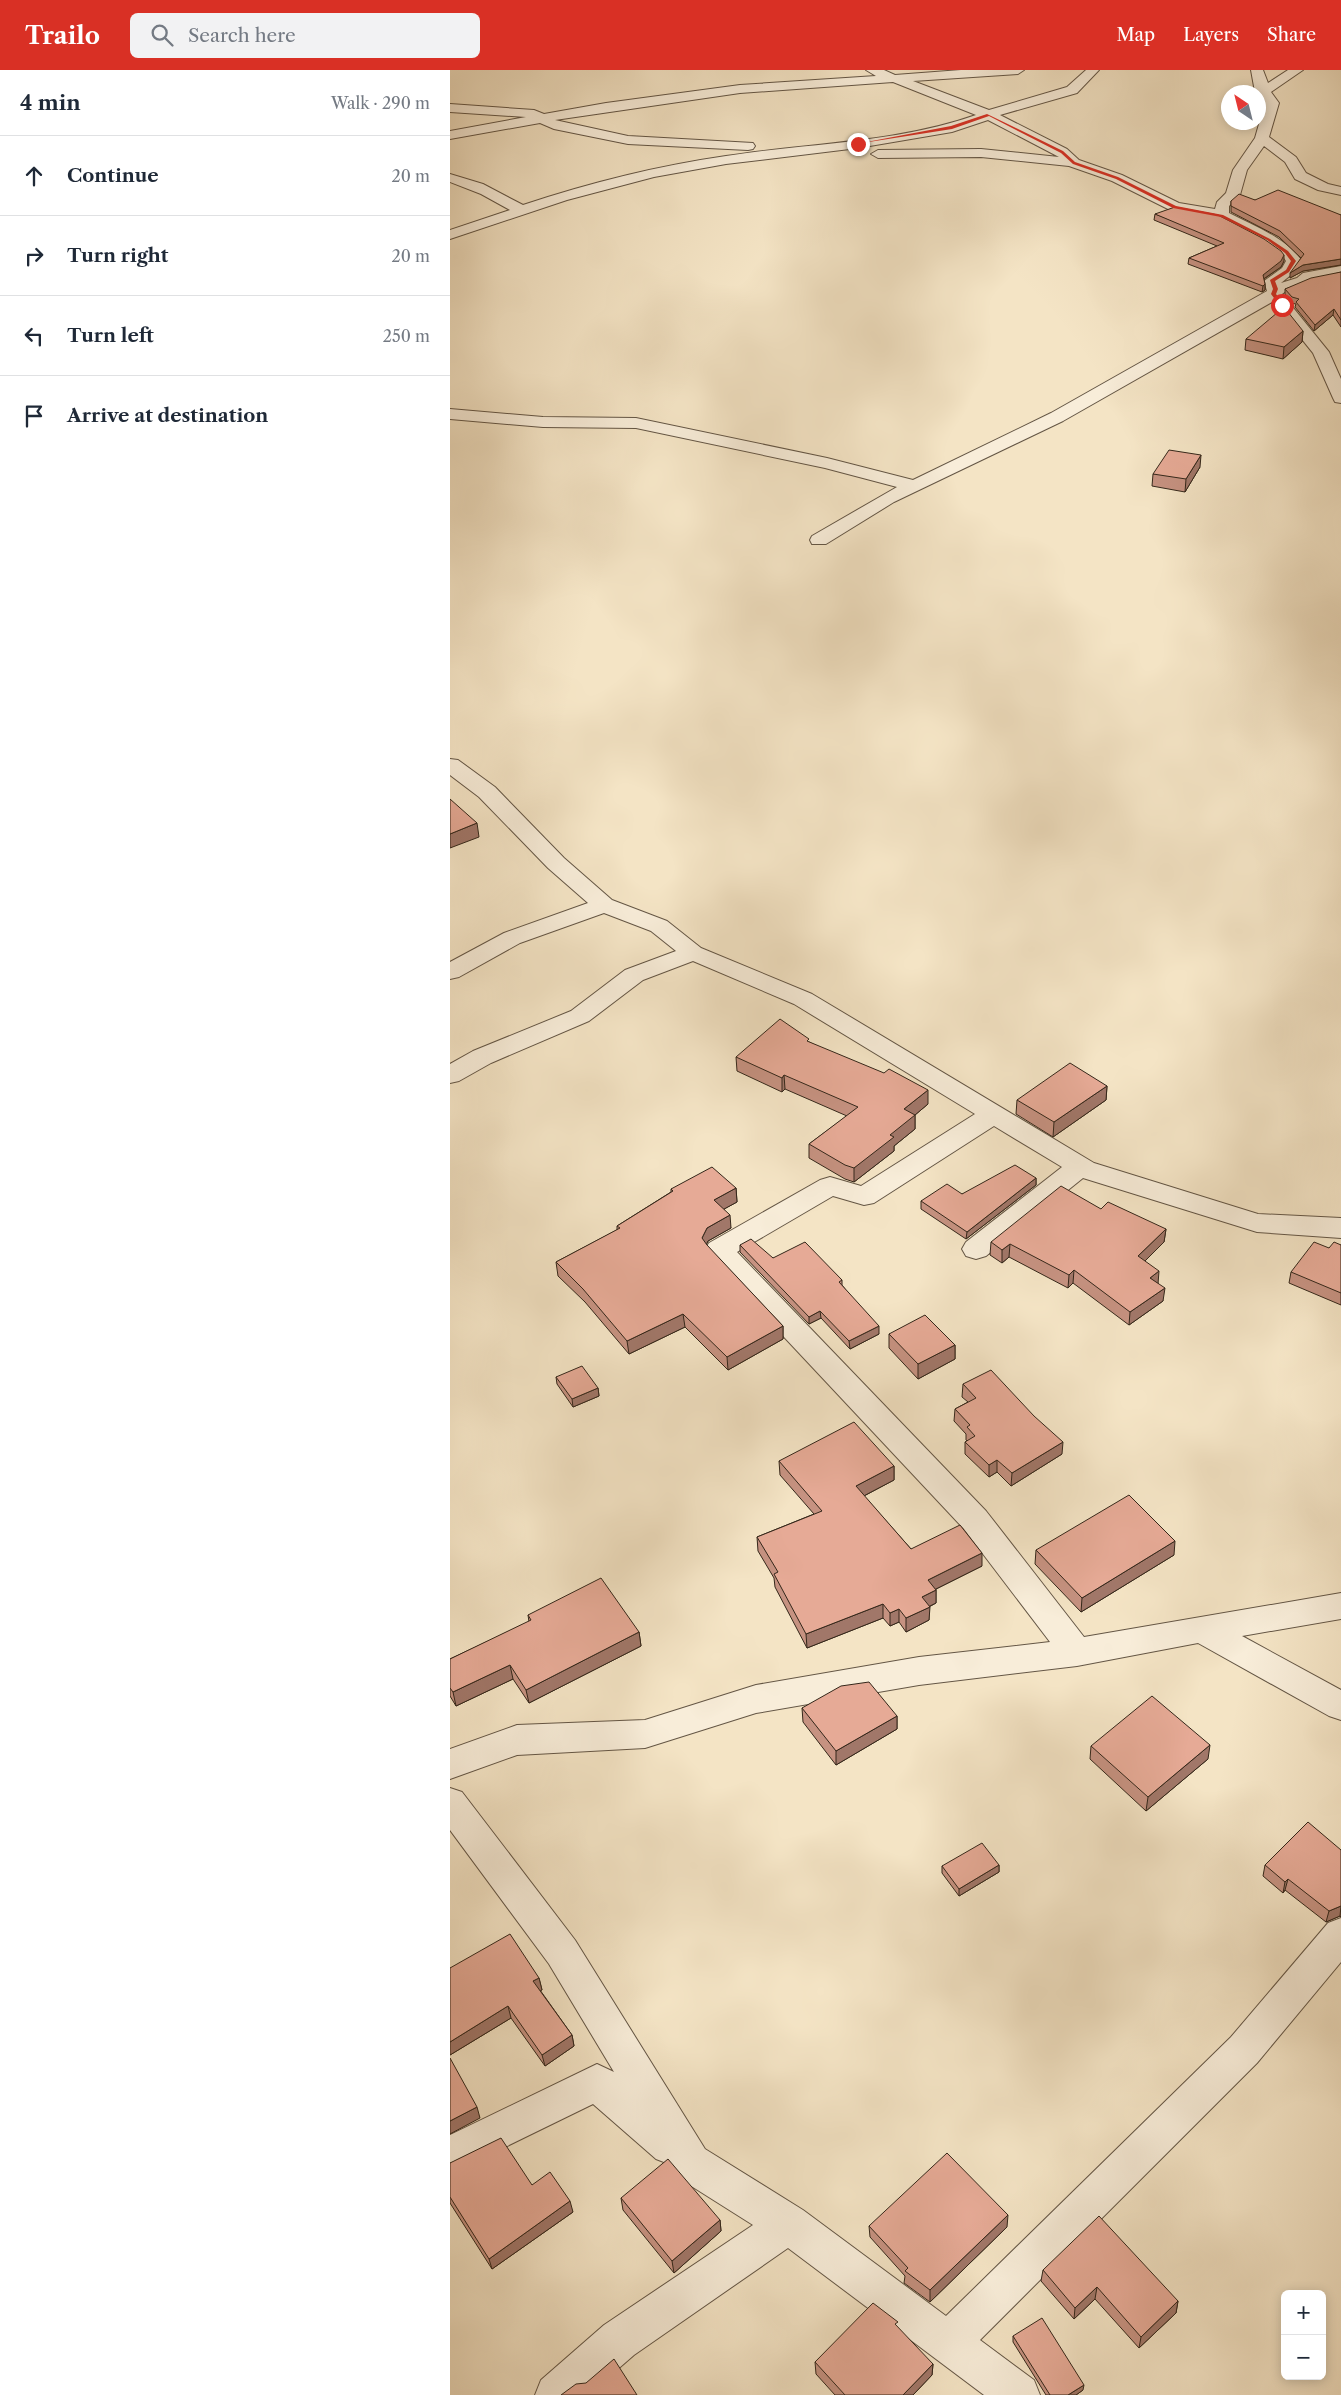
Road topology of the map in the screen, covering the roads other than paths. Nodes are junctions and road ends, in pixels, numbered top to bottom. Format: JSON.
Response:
{"nodes":[{"id":1,"x":872,"y":70,"type":"edge"},
{"id":2,"x":1018,"y":70,"type":"edge"},
{"id":3,"x":1093,"y":70,"type":"edge"},
{"id":4,"x":1256,"y":70,"type":"edge"},
{"id":5,"x":1297,"y":70,"type":"edge"},
{"id":6,"x":897,"y":79,"type":"junction"},
{"id":7,"x":1262,"y":85,"type":"edge"},
{"id":8,"x":1266,"y":89,"type":"edge"},
{"id":9,"x":1266,"y":96,"type":"edge"},
{"id":10,"x":450,"y":108,"type":"edge"},
{"id":11,"x":989,"y":114,"type":"junction"},
{"id":12,"x":543,"y":119,"type":"junction"},
{"id":13,"x":1266,"y":124,"type":"edge"},
{"id":14,"x":1264,"y":130,"type":"edge"},
{"id":15,"x":450,"y":135,"type":"edge"},
{"id":16,"x":1262,"y":138,"type":"junction"},
{"id":17,"x":794,"y":152,"type":"junction"},
{"id":18,"x":1074,"y":163,"type":"junction"},
{"id":19,"x":450,"y":178,"type":"edge"},
{"id":20,"x":1341,"y":191,"type":"edge"},
{"id":21,"x":520,"y":210,"type":"junction"},
{"id":22,"x":1222,"y":216,"type":"junction"},
{"id":23,"x":450,"y":235,"type":"edge"},
{"id":24,"x":1341,"y":271,"type":"edge"},
{"id":25,"x":1275,"y":291,"type":"junction"},
{"id":26,"x":1341,"y":398,"type":"edge"},
{"id":27,"x":450,"y":414,"type":"edge"},
{"id":28,"x":915,"y":486,"type":"junction"},
{"id":29,"x":819,"y":540,"type":"dead end"},
{"id":30,"x":451,"y":766,"type":"edge"},
{"id":31,"x":604,"y":905,"type":"junction"},
{"id":32,"x":693,"y":953,"type":"junction"},
{"id":33,"x":450,"y":972,"type":"edge"},
{"id":34,"x":450,"y":1075,"type":"edge"},
{"id":35,"x":994,"y":1114,"type":"junction"},
{"id":36,"x":1081,"y":1166,"type":"junction"},
{"id":37,"x":1341,"y":1228,"type":"edge"},
{"id":38,"x":976,"y":1248,"type":"dead end"},
{"id":39,"x":1341,"y":1606,"type":"edge"},
{"id":40,"x":1201,"y":1629,"type":"junction"},
{"id":41,"x":1077,"y":1652,"type":"junction"},
{"id":42,"x":1341,"y":1706,"type":"edge"},
{"id":43,"x":450,"y":1764,"type":"edge"},
{"id":44,"x":450,"y":1802,"type":"edge"},
{"id":45,"x":1341,"y":1936,"type":"edge"},
{"id":46,"x":450,"y":2155,"type":"edge"},
{"id":47,"x":691,"y":2163,"type":"junction"},
{"id":48,"x":790,"y":2224,"type":"junction"},
{"id":49,"x":948,"y":2343,"type":"junction"},
{"id":50,"x":556,"y":2395,"type":"edge"},
{"id":51,"x":1019,"y":2395,"type":"edge"}],
"edges":[{"from":1,"to":6,"type":"street"},
{"from":2,"to":6,"type":"street"},
{"from":3,"to":11,"type":"street"},
{"from":4,"to":7,"type":"street"},
{"from":5,"to":8,"type":"street"},
{"from":6,"to":11,"type":"street"},
{"from":6,"to":12,"type":"street"},
{"from":9,"to":13,"type":"street"},
{"from":10,"to":12,"type":"street"},
{"from":11,"to":17,"type":"street"},
{"from":11,"to":18,"type":"street"},
{"from":12,"to":15,"type":"street"},
{"from":12,"to":17,"type":"street"},
{"from":14,"to":16,"type":"street"},
{"from":16,"to":20,"type":"street"},
{"from":16,"to":22,"type":"street"},
{"from":17,"to":18,"type":"street"},
{"from":17,"to":21,"type":"street"},
{"from":18,"to":22,"type":"street"},
{"from":19,"to":21,"type":"street"},
{"from":21,"to":23,"type":"street"},
{"from":22,"to":25,"type":"street"},
{"from":24,"to":25,"type":"street"},
{"from":25,"to":26,"type":"street"},
{"from":25,"to":28,"type":"street"},
{"from":27,"to":28,"type":"street"},
{"from":28,"to":29,"type":"street"},
{"from":30,"to":31,"type":"street"},
{"from":31,"to":32,"type":"street"},
{"from":31,"to":33,"type":"street"},
{"from":32,"to":34,"type":"street"},
{"from":32,"to":35,"type":"street"},
{"from":35,"to":36,"type":"street"},
{"from":35,"to":41,"type":"street"},
{"from":36,"to":37,"type":"street"},
{"from":36,"to":38,"type":"street"},
{"from":39,"to":40,"type":"street"},
{"from":40,"to":41,"type":"street"},
{"from":40,"to":42,"type":"street"},
{"from":41,"to":43,"type":"street"},
{"from":44,"to":47,"type":"street"},
{"from":45,"to":49,"type":"street"},
{"from":46,"to":47,"type":"street"},
{"from":47,"to":48,"type":"street"},
{"from":48,"to":49,"type":"street"},
{"from":48,"to":50,"type":"street"},
{"from":49,"to":51,"type":"street"}]}
